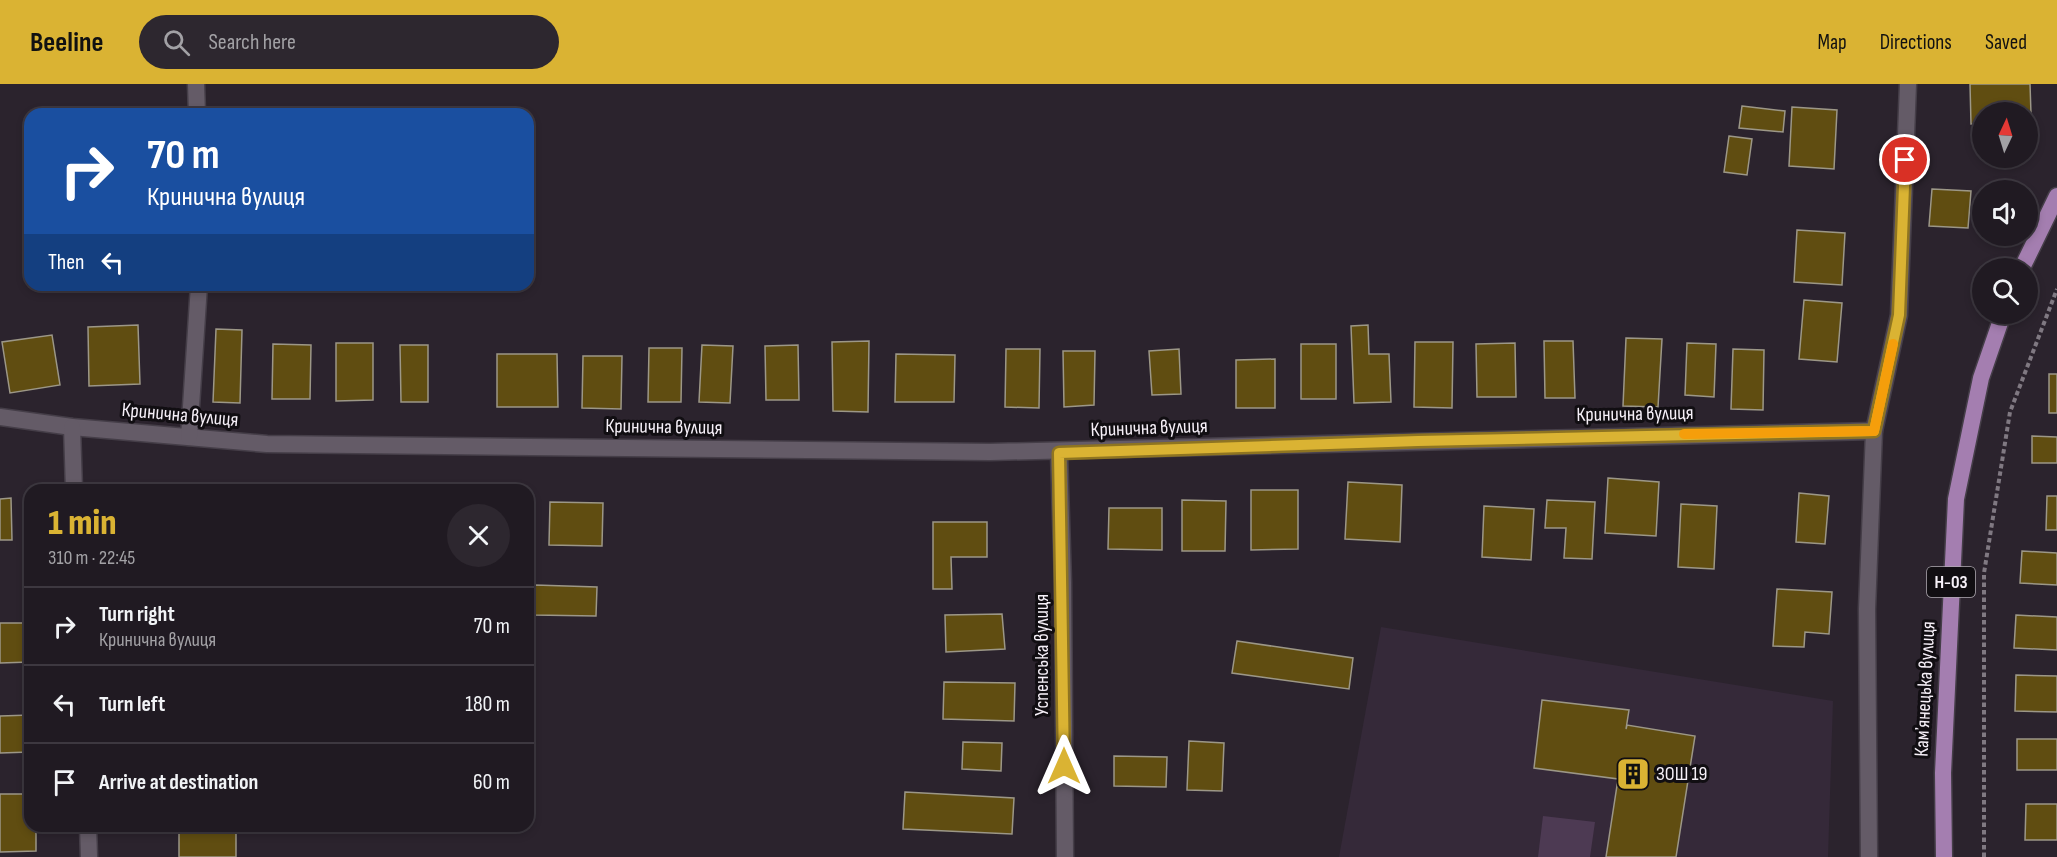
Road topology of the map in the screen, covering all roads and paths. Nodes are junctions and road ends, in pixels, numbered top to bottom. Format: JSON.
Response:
{"nodes":[{"id":1,"x":196,"y":84,"type":"edge"},
{"id":2,"x":1908,"y":84,"type":"edge"},
{"id":3,"x":197,"y":108,"type":"edge"},
{"id":4,"x":2057,"y":196,"type":"edge"},
{"id":5,"x":2027,"y":258,"type":"edge"},
{"id":6,"x":2057,"y":289,"type":"edge"},
{"id":7,"x":199,"y":291,"type":"edge"},
{"id":8,"x":2000,"y":324,"type":"edge"},
{"id":9,"x":0,"y":417,"type":"edge"},
{"id":10,"x":72,"y":427,"type":"junction"},
{"id":11,"x":1874,"y":431,"type":"junction"},
{"id":12,"x":189,"y":437,"type":"junction"},
{"id":13,"x":1059,"y":453,"type":"junction"},
{"id":14,"x":74,"y":484,"type":"edge"},
{"id":15,"x":88,"y":832,"type":"edge"},
{"id":16,"x":89,"y":857,"type":"edge"},
{"id":17,"x":1065,"y":857,"type":"edge"},
{"id":18,"x":1869,"y":857,"type":"edge"},
{"id":19,"x":1944,"y":857,"type":"edge"},
{"id":20,"x":1984,"y":857,"type":"edge"}],
"edges":[{"from":1,"to":3,"type":"street"},
{"from":2,"to":11,"type":"street"},
{"from":4,"to":5,"type":"main road"},
{"from":6,"to":20,"type":"path"},
{"from":7,"to":12,"type":"street"},
{"from":8,"to":19,"type":"main road","name":"Камʼянецька вулиця","number":"Н-03"},
{"from":9,"to":10,"type":"street","name":"Кринична вулиця"},
{"from":10,"to":12,"type":"street","name":"Кринична вулиця"},
{"from":10,"to":14,"type":"street"},
{"from":11,"to":13,"type":"street","name":"Кринична вулиця"},
{"from":11,"to":18,"type":"street"},
{"from":12,"to":13,"type":"street","name":"Кринична вулиця"},
{"from":13,"to":17,"type":"street","name":"Успенська вулиця"},
{"from":15,"to":16,"type":"street"}]}
